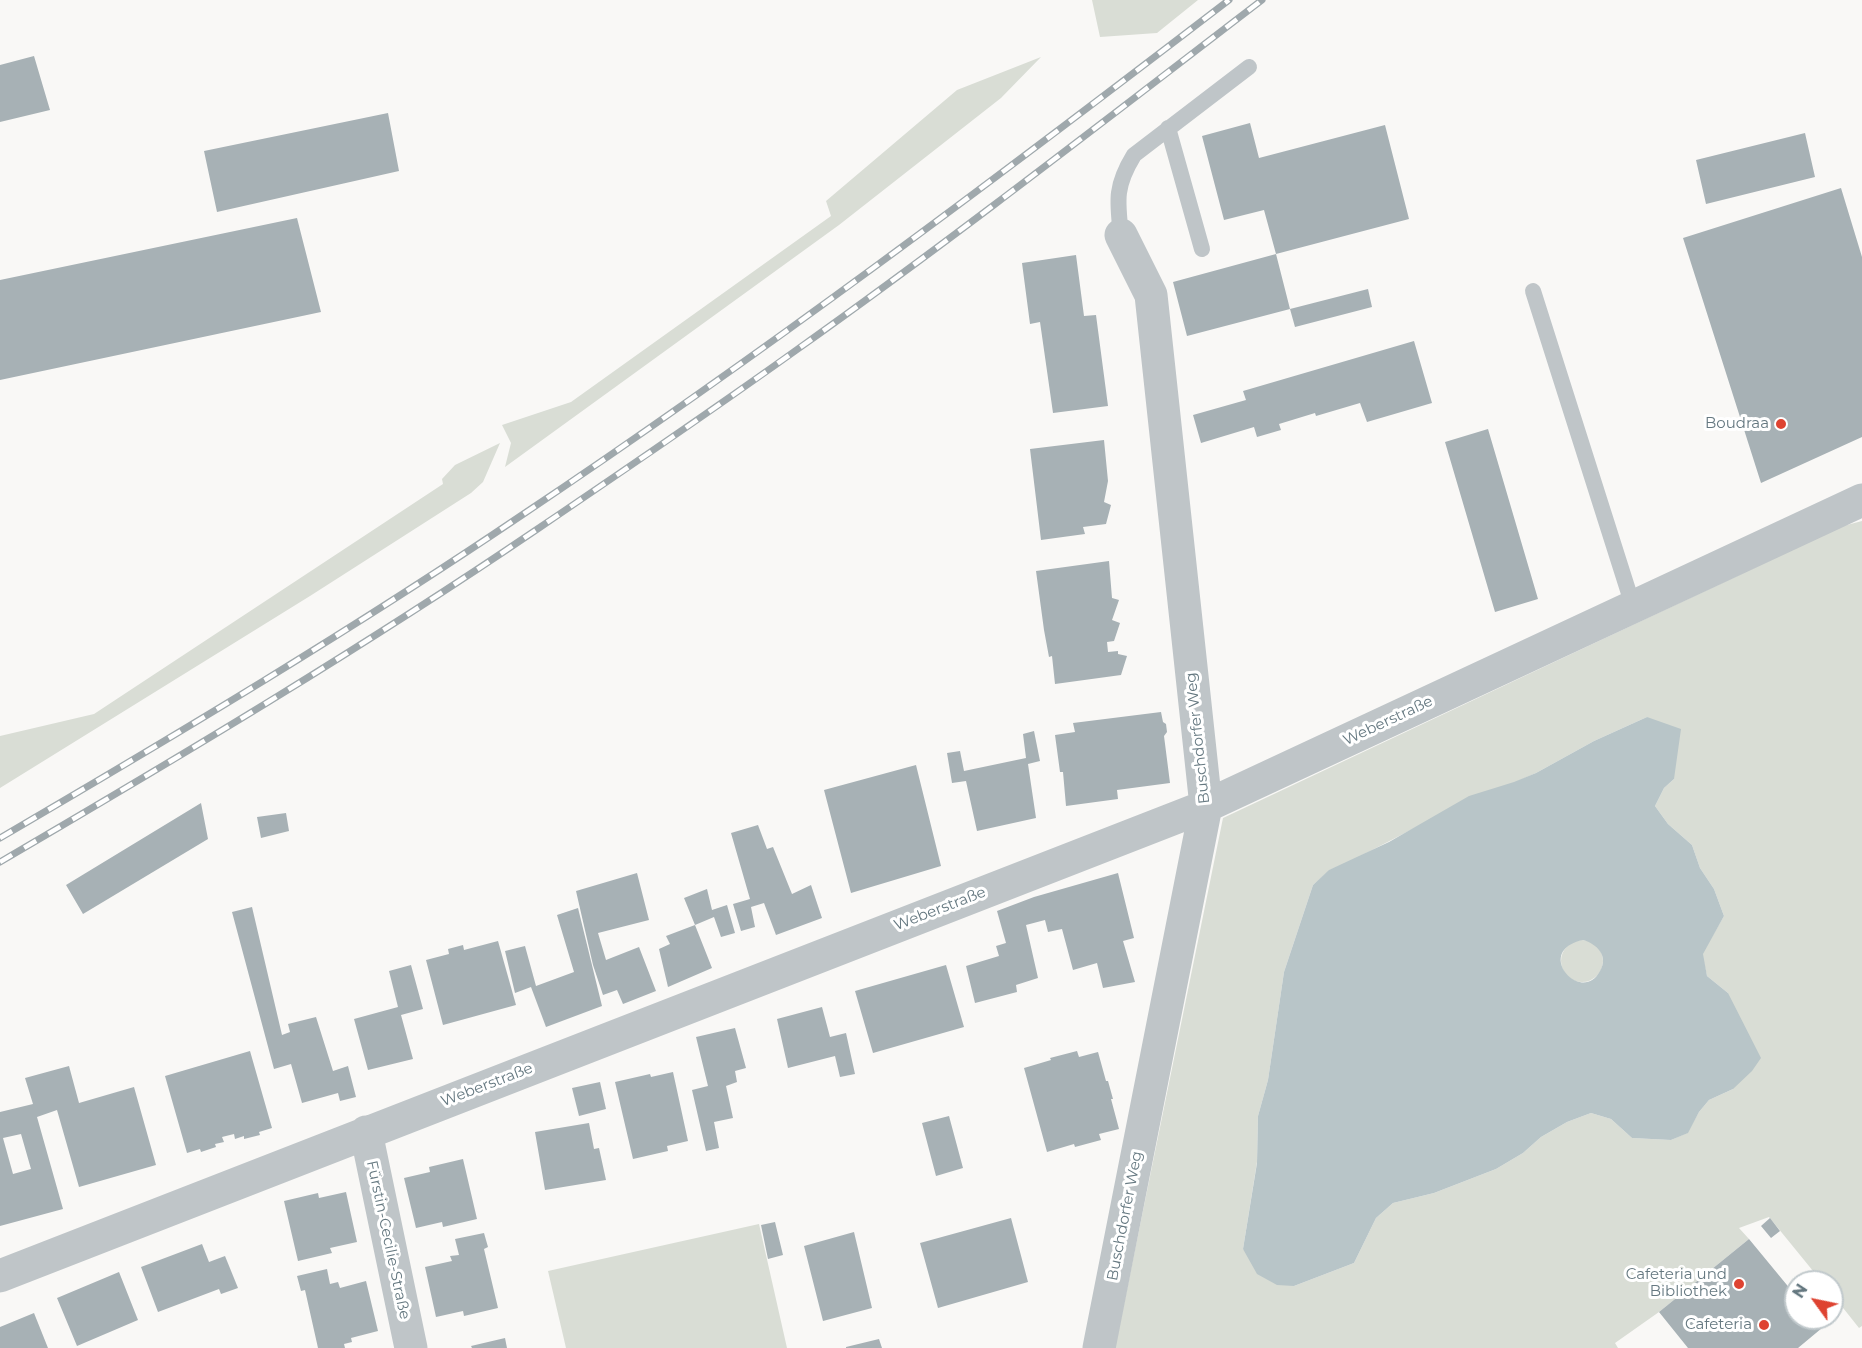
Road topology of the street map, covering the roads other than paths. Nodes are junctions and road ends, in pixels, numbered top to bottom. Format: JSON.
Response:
{"nodes":[{"id":1,"x":1249,"y":67,"type":"dead end"},
{"id":2,"x":1168,"y":128,"type":"junction"},
{"id":3,"x":1121,"y":235,"type":"joint"},
{"id":4,"x":1202,"y":249,"type":"dead end"},
{"id":5,"x":1533,"y":291,"type":"dead end"},
{"id":6,"x":1862,"y":500,"type":"edge"},
{"id":7,"x":1633,"y":606,"type":"junction"},
{"id":8,"x":1206,"y":806,"type":"junction"},
{"id":9,"x":366,"y":1132,"type":"junction"},
{"id":10,"x":0,"y":1276,"type":"edge"},
{"id":11,"x":411,"y":1348,"type":"edge"},
{"id":12,"x":1099,"y":1348,"type":"edge"}],
"edges":[{"from":1,"to":2,"type":"lane"},
{"from":2,"to":3,"type":"lane"},
{"from":2,"to":4,"type":"lane"},
{"from":3,"to":8,"type":"street","name":"Buschdorfer Weg"},
{"from":5,"to":7,"type":"lane"},
{"from":6,"to":7,"type":"street","name":"Weberstraße"},
{"from":7,"to":8,"type":"street","name":"Weberstraße"},
{"from":8,"to":9,"type":"street","name":"Weberstraße"},
{"from":8,"to":12,"type":"street","name":"Buschdorfer Weg"},
{"from":9,"to":10,"type":"street","name":"Weberstraße"},
{"from":9,"to":11,"type":"street","name":"Fürstin-Cecilie-Straße"}]}
